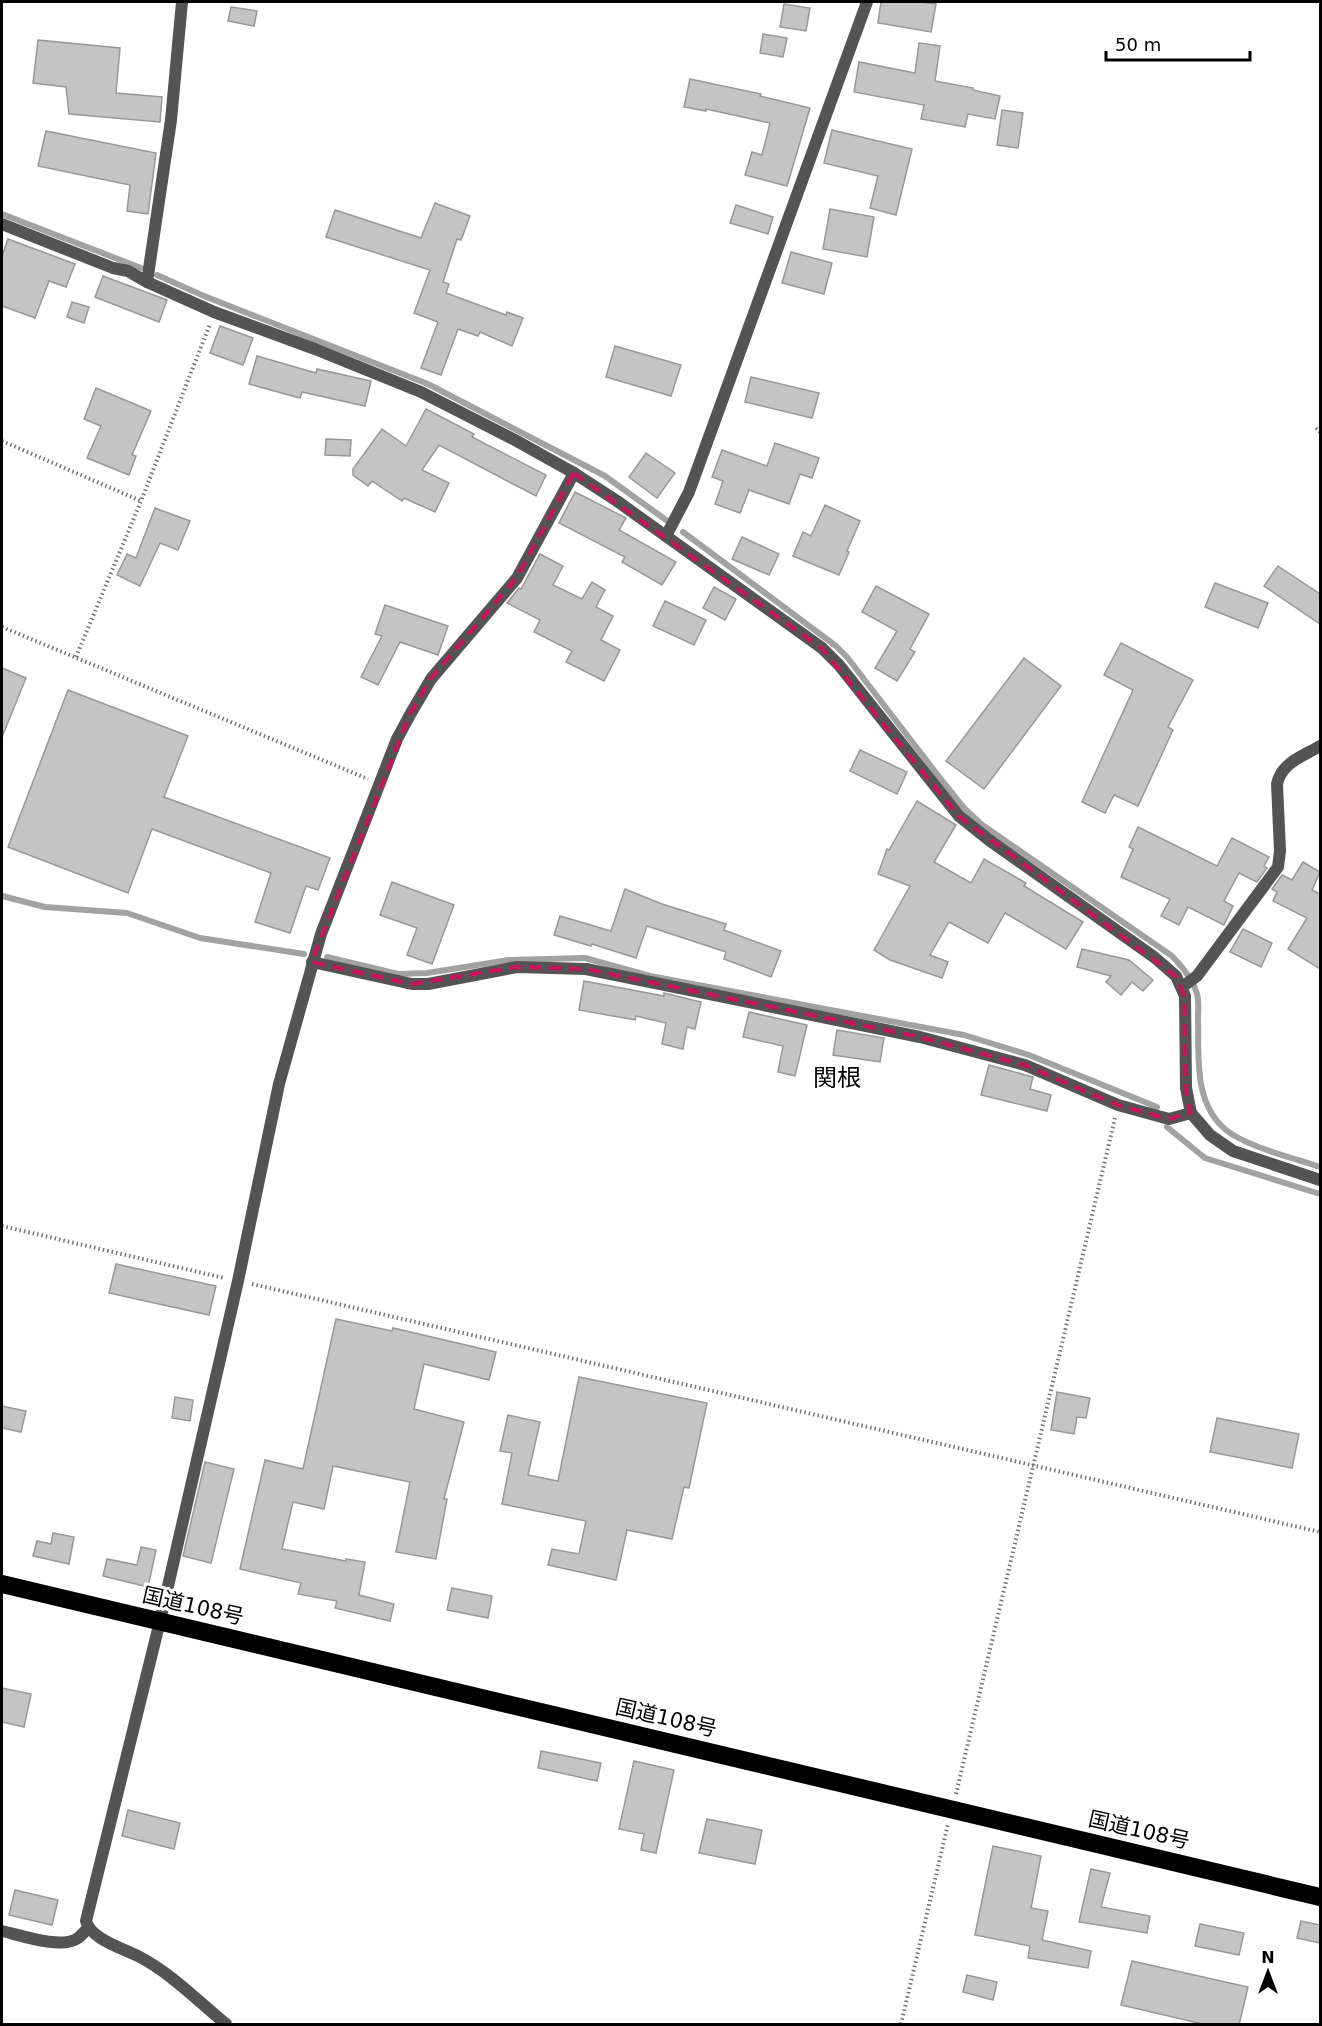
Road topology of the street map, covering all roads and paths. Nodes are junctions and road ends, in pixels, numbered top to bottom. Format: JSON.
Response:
{"nodes":[{"id":1,"x":182,"y":2,"type":"edge"},
{"id":2,"x":867,"y":2,"type":"edge"},
{"id":3,"x":2,"y":224,"type":"edge"},
{"id":4,"x":147,"y":282,"type":"junction"},
{"id":5,"x":214,"y":312,"type":"junction"},
{"id":6,"x":1316,"y":428,"type":"dead end"},
{"id":7,"x":1320,"y":432,"type":"edge"},
{"id":8,"x":2,"y":441,"type":"edge"},
{"id":9,"x":574,"y":473,"type":"junction"},
{"id":10,"x":141,"y":501,"type":"junction"},
{"id":11,"x":666,"y":536,"type":"junction"},
{"id":12,"x":2,"y":627,"type":"edge"},
{"id":13,"x":76,"y":657,"type":"junction"},
{"id":14,"x":1320,"y":746,"type":"edge"},
{"id":15,"x":380,"y":784,"type":"junction"},
{"id":16,"x":312,"y":962,"type":"junction"},
{"id":17,"x":1184,"y":986,"type":"junction"},
{"id":18,"x":1118,"y":1105,"type":"junction"},
{"id":19,"x":1191,"y":1113,"type":"junction"},
{"id":20,"x":1320,"y":1180,"type":"edge"},
{"id":21,"x":2,"y":1226,"type":"edge"},
{"id":22,"x":238,"y":1281,"type":"junction"},
{"id":23,"x":1034,"y":1466,"type":"junction"},
{"id":24,"x":1320,"y":1532,"type":"edge"},
{"id":25,"x":2,"y":1584,"type":"edge"},
{"id":26,"x":160,"y":1621,"type":"junction"},
{"id":27,"x":952,"y":1809,"type":"junction"},
{"id":28,"x":1320,"y":1897,"type":"edge"},
{"id":29,"x":88,"y":1928,"type":"junction"},
{"id":30,"x":2,"y":1931,"type":"edge"},
{"id":31,"x":226,"y":2025,"type":"edge"},
{"id":32,"x":901,"y":2025,"type":"edge"}],
"edges":[{"from":1,"to":4,"type":"street"},
{"from":2,"to":11,"type":"street"},
{"from":3,"to":4,"type":"street"},
{"from":4,"to":5,"type":"street"},
{"from":5,"to":9,"type":"street"},
{"from":5,"to":10,"type":"path"},
{"from":6,"to":7,"type":"path"},
{"from":8,"to":10,"type":"path"},
{"from":9,"to":11,"type":"street"},
{"from":9,"to":15,"type":"street"},
{"from":10,"to":13,"type":"path"},
{"from":11,"to":17,"type":"street"},
{"from":12,"to":13,"type":"path"},
{"from":13,"to":15,"type":"path"},
{"from":14,"to":17,"type":"street"},
{"from":15,"to":16,"type":"street"},
{"from":16,"to":18,"type":"street"},
{"from":16,"to":22,"type":"street"},
{"from":17,"to":19,"type":"street"},
{"from":18,"to":19,"type":"street"},
{"from":18,"to":23,"type":"path"},
{"from":19,"to":20,"type":"street"},
{"from":21,"to":22,"type":"path"},
{"from":22,"to":23,"type":"path"},
{"from":22,"to":26,"type":"street"},
{"from":23,"to":24,"type":"path"},
{"from":23,"to":27,"type":"path"},
{"from":25,"to":26,"type":"highway","name":"国道108号"},
{"from":26,"to":27,"type":"highway","name":"国道108号"},
{"from":26,"to":29,"type":"street"},
{"from":27,"to":28,"type":"highway","name":"国道108号"},
{"from":27,"to":32,"type":"path"},
{"from":29,"to":30,"type":"street"},
{"from":29,"to":31,"type":"street"}]}
